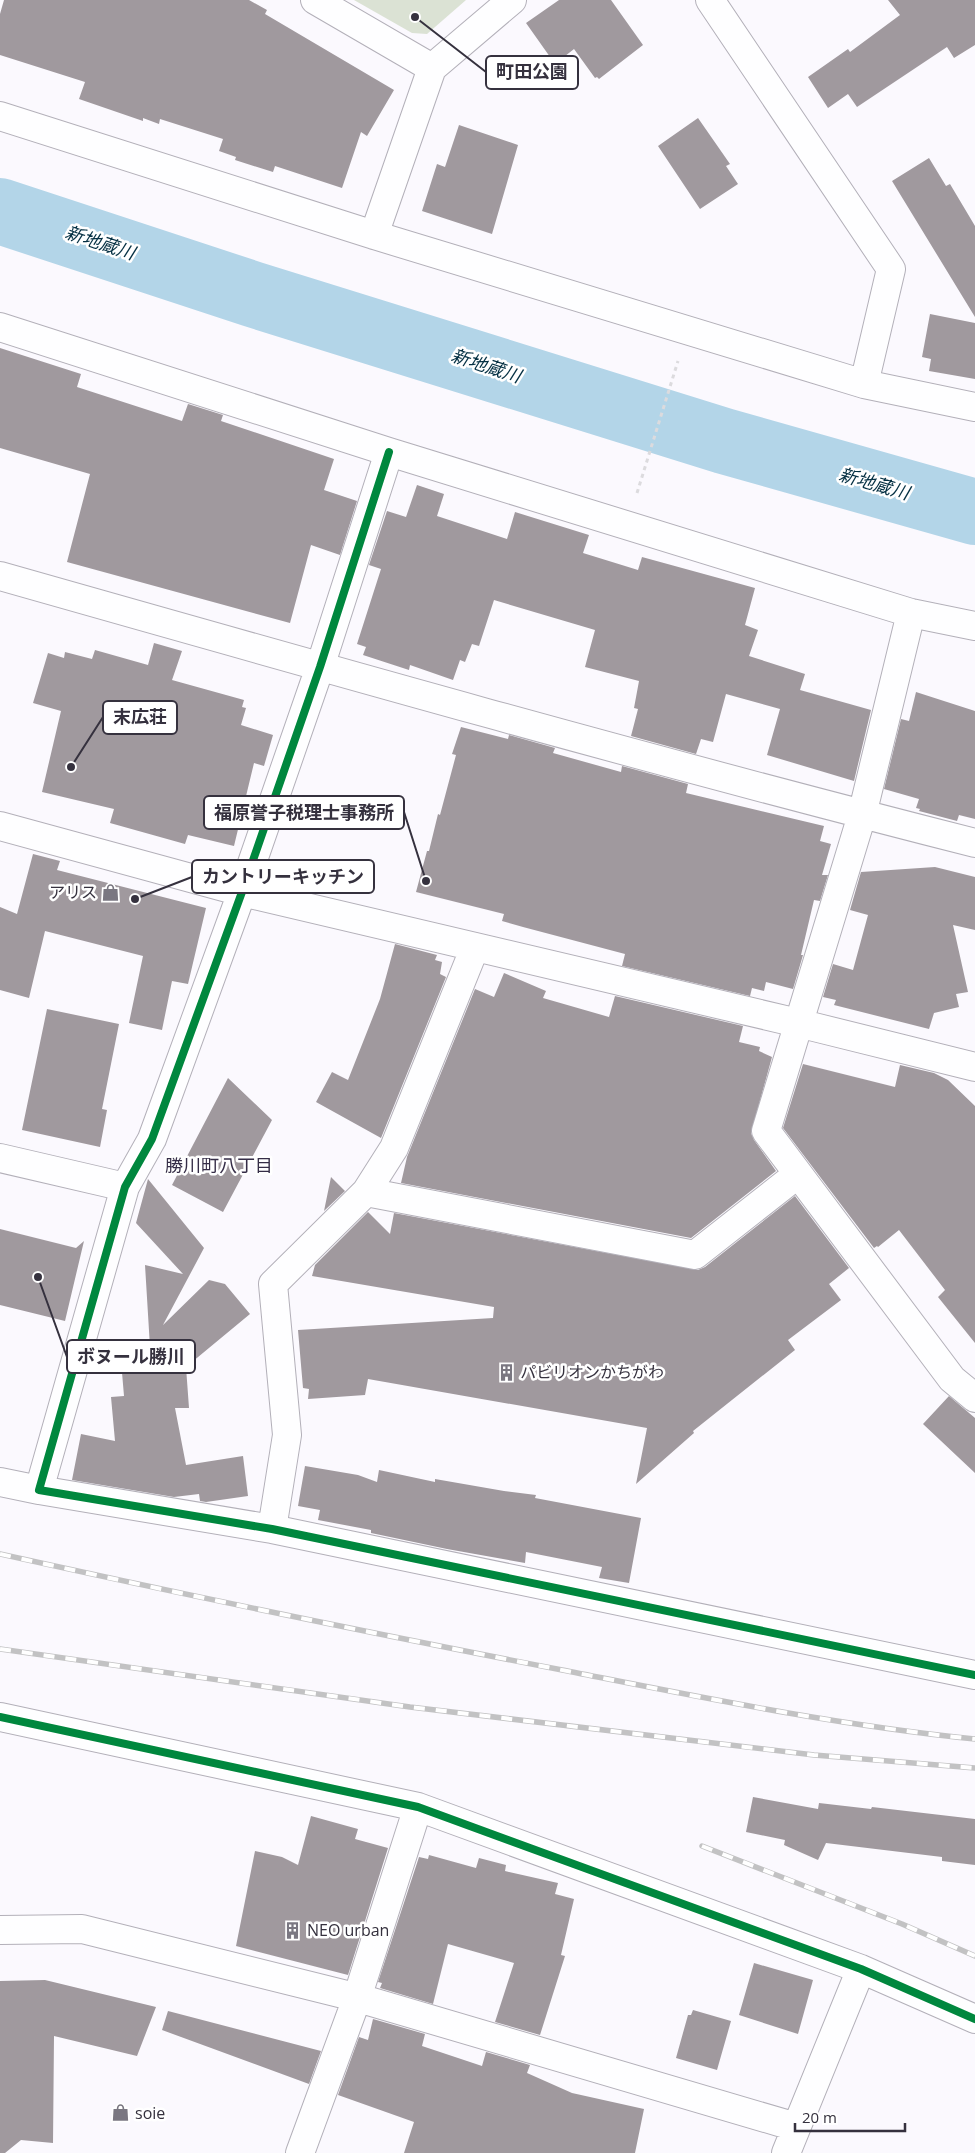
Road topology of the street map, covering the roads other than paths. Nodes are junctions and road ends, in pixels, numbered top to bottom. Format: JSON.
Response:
{"nodes":[{"id":1,"x":315,"y":0,"type":"edge"},
{"id":2,"x":512,"y":0,"type":"edge"},
{"id":3,"x":710,"y":0,"type":"edge"},
{"id":4,"x":432,"y":68,"type":"junction"},
{"id":5,"x":0,"y":116,"type":"edge"},
{"id":6,"x":374,"y":235,"type":"junction"},
{"id":7,"x":0,"y":327,"type":"edge"},
{"id":8,"x":864,"y":384,"type":"junction"},
{"id":9,"x":975,"y":407,"type":"edge"},
{"id":10,"x":389,"y":452,"type":"junction"},
{"id":11,"x":0,"y":576,"type":"edge"},
{"id":12,"x":911,"y":613,"type":"junction"},
{"id":13,"x":975,"y":626,"type":"edge"},
{"id":14,"x":320,"y":667,"type":"junction"},
{"id":15,"x":862,"y":814,"type":"junction"},
{"id":16,"x":0,"y":826,"type":"edge"},
{"id":17,"x":975,"y":843,"type":"edge"},
{"id":18,"x":242,"y":892,"type":"junction"},
{"id":19,"x":475,"y":947,"type":"junction"},
{"id":20,"x":798,"y":1023,"type":"junction"},
{"id":21,"x":975,"y":1067,"type":"edge"},
{"id":22,"x":0,"y":1158,"type":"edge"},
{"id":23,"x":798,"y":1174,"type":"junction"},
{"id":24,"x":125,"y":1187,"type":"junction"},
{"id":25,"x":366,"y":1192,"type":"junction"},
{"id":26,"x":975,"y":1398,"type":"edge"},
{"id":27,"x":0,"y":1482,"type":"edge"},
{"id":28,"x":39,"y":1490,"type":"junction"},
{"id":29,"x":272,"y":1529,"type":"junction"},
{"id":30,"x":975,"y":1675,"type":"edge"},
{"id":31,"x":0,"y":1717,"type":"edge"},
{"id":32,"x":418,"y":1807,"type":"junction"},
{"id":33,"x":0,"y":1930,"type":"edge"},
{"id":34,"x":861,"y":1969,"type":"junction"},
{"id":35,"x":357,"y":1998,"type":"junction"},
{"id":36,"x":975,"y":2019,"type":"edge"},
{"id":37,"x":796,"y":2127,"type":"junction"},
{"id":38,"x":300,"y":2153,"type":"edge"},
{"id":39,"x":786,"y":2153,"type":"edge"}],
"edges":[{"from":1,"to":4,"type":"street"},
{"from":2,"to":4,"type":"street"},
{"from":3,"to":8,"type":"street"},
{"from":4,"to":6,"type":"street"},
{"from":5,"to":6,"type":"street"},
{"from":6,"to":8,"type":"street"},
{"from":7,"to":10,"type":"street"},
{"from":8,"to":9,"type":"street"},
{"from":10,"to":12,"type":"street"},
{"from":10,"to":14,"type":"street"},
{"from":11,"to":14,"type":"street"},
{"from":12,"to":13,"type":"street"},
{"from":12,"to":15,"type":"street"},
{"from":14,"to":15,"type":"street"},
{"from":14,"to":18,"type":"street"},
{"from":15,"to":17,"type":"street"},
{"from":15,"to":20,"type":"street"},
{"from":16,"to":18,"type":"street"},
{"from":18,"to":19,"type":"street"},
{"from":18,"to":24,"type":"street"},
{"from":19,"to":20,"type":"street"},
{"from":19,"to":25,"type":"street"},
{"from":20,"to":21,"type":"street"},
{"from":20,"to":23,"type":"street"},
{"from":22,"to":24,"type":"street"},
{"from":23,"to":25,"type":"street"},
{"from":23,"to":26,"type":"street"},
{"from":24,"to":28,"type":"street"},
{"from":25,"to":29,"type":"street"},
{"from":27,"to":28,"type":"street"},
{"from":28,"to":29,"type":"street"},
{"from":29,"to":30,"type":"street"},
{"from":31,"to":32,"type":"street"},
{"from":32,"to":34,"type":"street"},
{"from":32,"to":35,"type":"street"},
{"from":33,"to":35,"type":"street"},
{"from":34,"to":36,"type":"street"},
{"from":34,"to":37,"type":"street"},
{"from":35,"to":37,"type":"street"},
{"from":35,"to":38,"type":"street"},
{"from":37,"to":39,"type":"street"}]}
